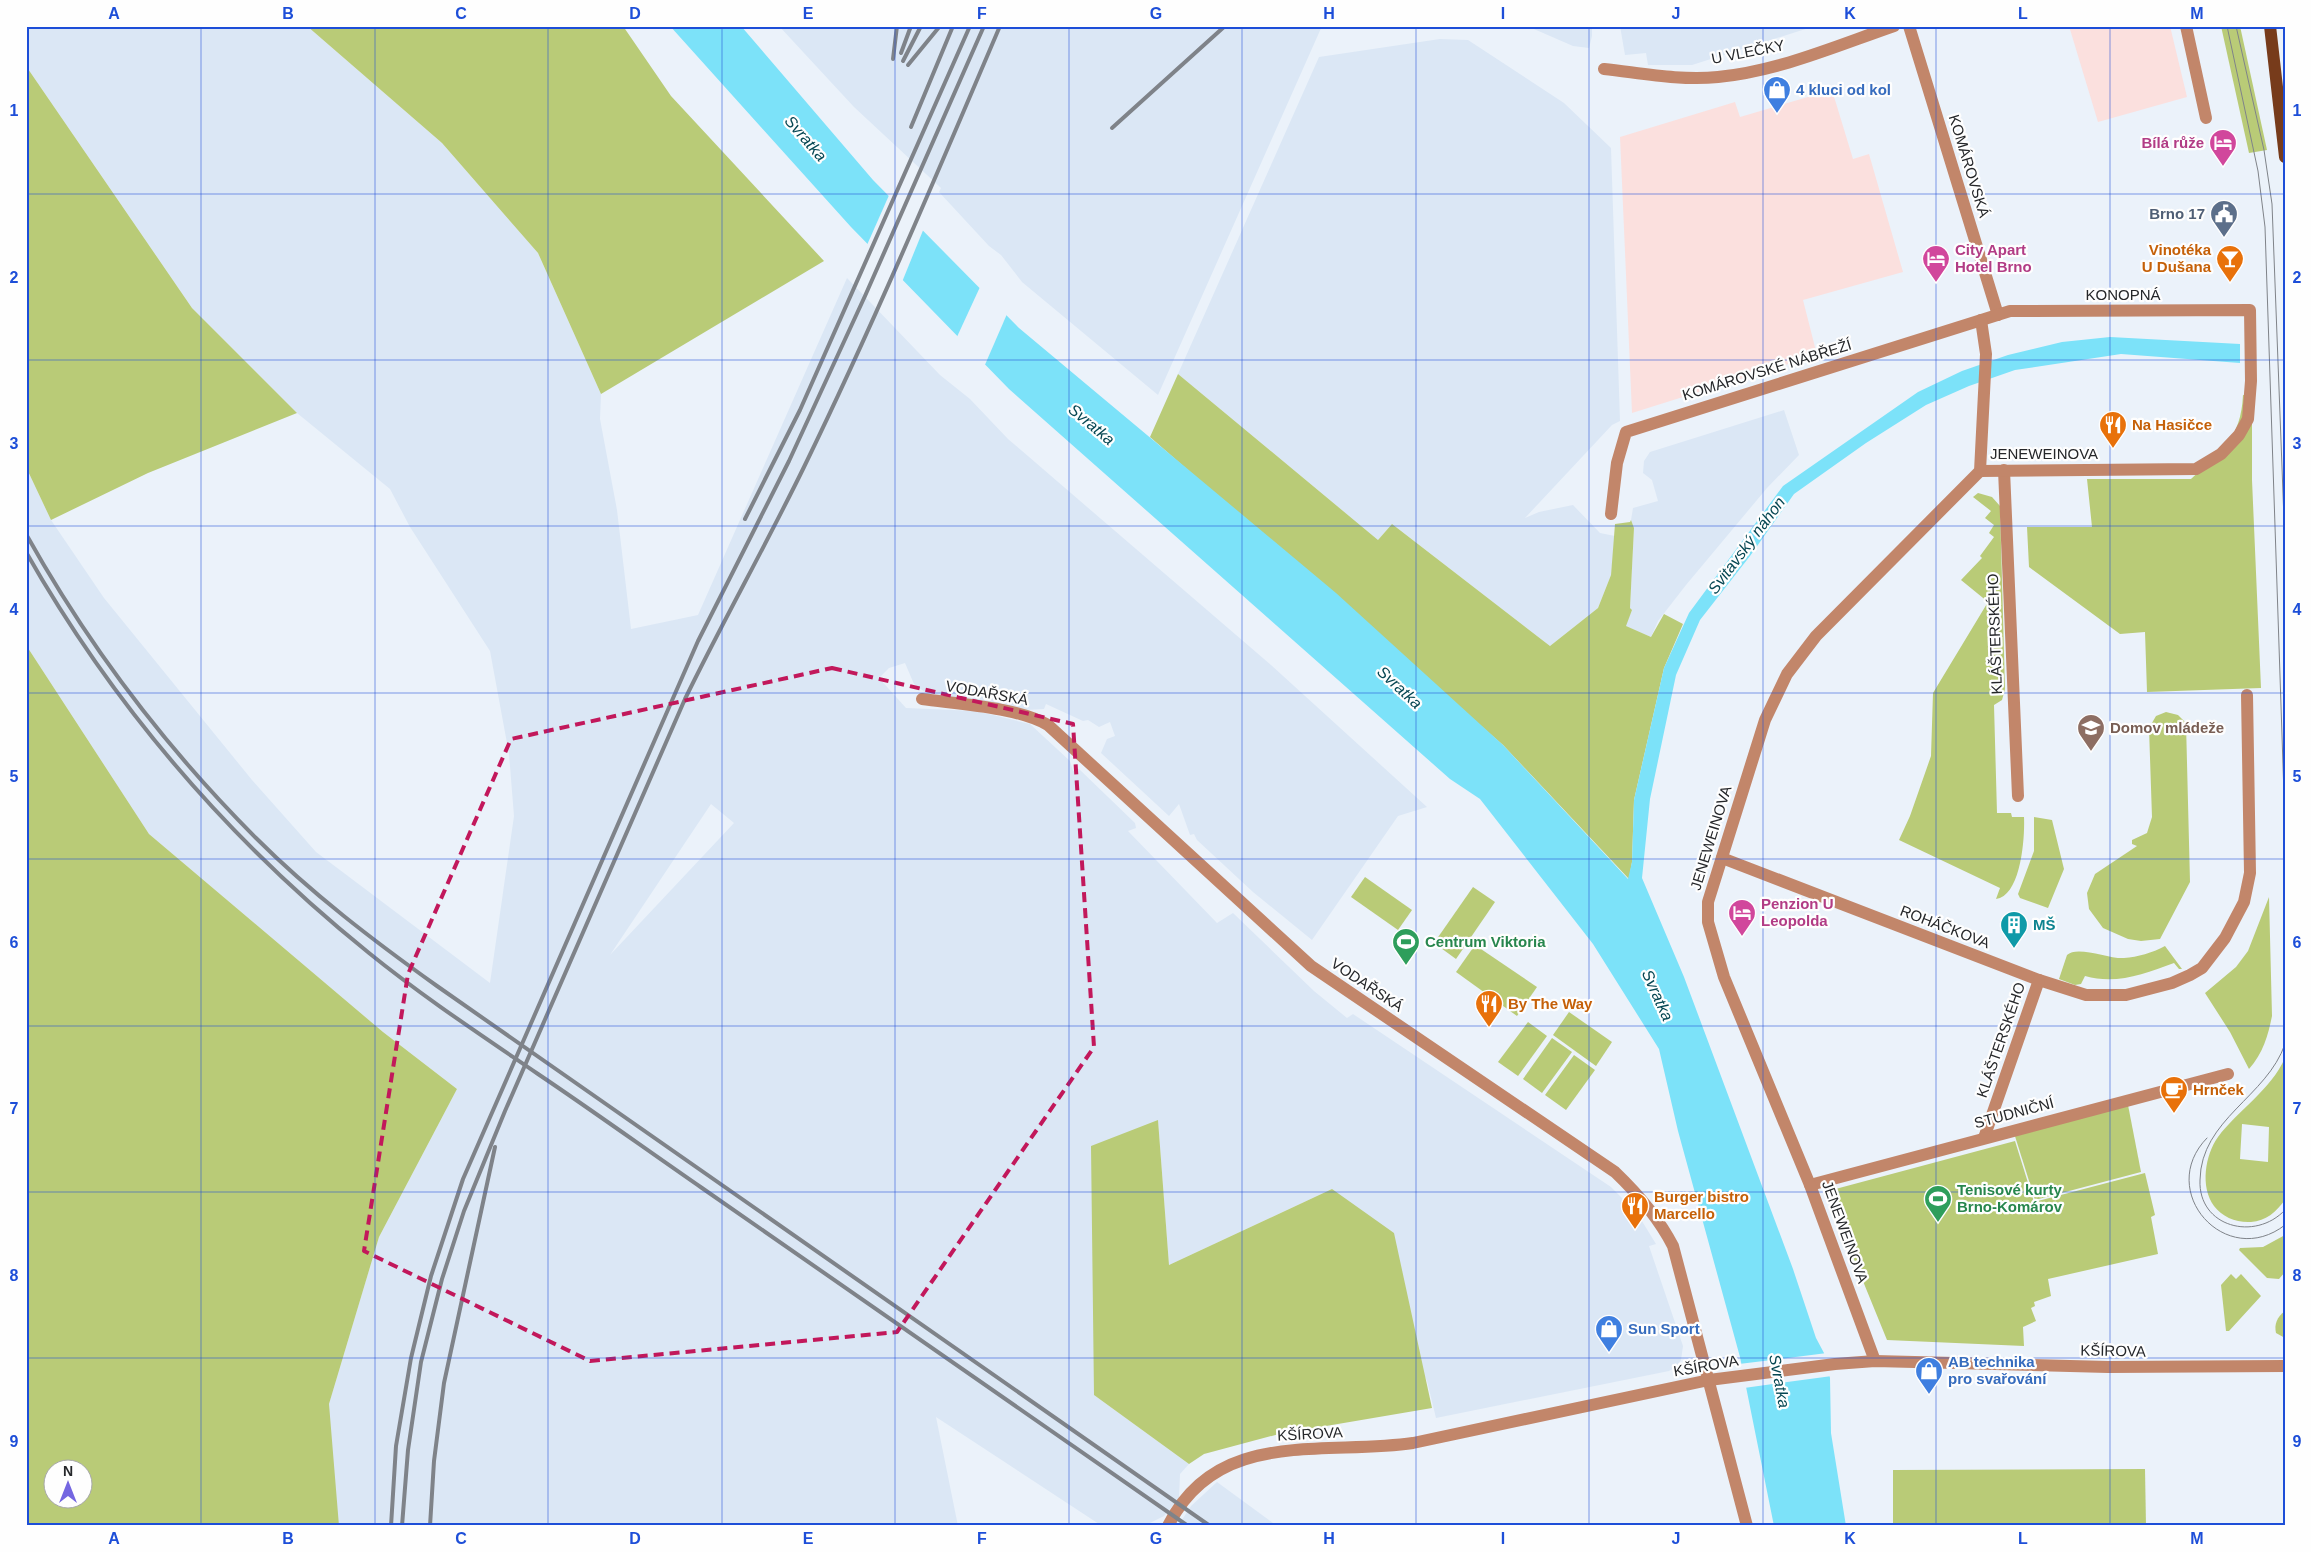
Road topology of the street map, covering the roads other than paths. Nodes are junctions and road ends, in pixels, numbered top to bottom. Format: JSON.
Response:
{"nodes":[{"id":1,"x":1894,"y":26,"type":"edge"},
{"id":2,"x":1909,"y":26,"type":"edge"},
{"id":3,"x":2186,"y":26,"type":"edge"},
{"id":4,"x":2270,"y":26,"type":"edge"},
{"id":5,"x":1604,"y":69,"type":"dead end"},
{"id":6,"x":2283,"y":116,"type":"edge"},
{"id":7,"x":2206,"y":118,"type":"dead end"},
{"id":8,"x":2285,"y":157,"type":"edge"},
{"id":9,"x":2250,"y":310,"type":"joint"},
{"id":10,"x":1998,"y":315,"type":"junction"},
{"id":11,"x":1981,"y":320,"type":"junction"},
{"id":12,"x":1980,"y":470,"type":"junction"},
{"id":13,"x":2004,"y":470,"type":"junction"},
{"id":14,"x":1611,"y":514,"type":"dead end"},
{"id":15,"x":2247,"y":694,"type":"dead end"},
{"id":16,"x":922,"y":699,"type":"dead end"},
{"id":17,"x":2018,"y":796,"type":"dead end"},
{"id":18,"x":1722,"y":858,"type":"junction"},
{"id":19,"x":2039,"y":980,"type":"junction"},
{"id":20,"x":2228,"y":1074,"type":"dead end"},
{"id":21,"x":1984,"y":1138,"type":"junction"},
{"id":22,"x":1810,"y":1185,"type":"junction"},
{"id":23,"x":1875,"y":1360,"type":"junction"},
{"id":24,"x":2285,"y":1366,"type":"edge"},
{"id":25,"x":1709,"y":1380,"type":"junction"},
{"id":26,"x":1168,"y":1526,"type":"edge"},
{"id":27,"x":1747,"y":1526,"type":"edge"}],
"edges":[{"from":1,"to":5,"type":"street","name":"U VLEČKY"},
{"from":2,"to":10,"type":"street","name":"KOMÁROVSKÁ"},
{"from":3,"to":7,"type":"street"},
{"from":4,"to":6,"type":"main road"},
{"from":6,"to":8,"type":"main road"},
{"from":9,"to":10,"type":"street","name":"KONOPNÁ"},
{"from":9,"to":13,"type":"street","name":"JENEWEINOVA"},
{"from":10,"to":11,"type":"street","name":"KOMÁROVSKÉ NÁBŘEŽÍ"},
{"from":11,"to":12,"type":"street","name":"JENEWEINOVA"},
{"from":11,"to":14,"type":"street","name":"KOMÁROVSKÉ NÁBŘEŽÍ"},
{"from":12,"to":13,"type":"street","name":"JENEWEINOVA"},
{"from":12,"to":18,"type":"street","name":"JENEWEINOVA"},
{"from":13,"to":17,"type":"street","name":"KLÁŠTERSKÉHO"},
{"from":15,"to":19,"type":"street","name":"ROHÁČKOVA"},
{"from":16,"to":25,"type":"street","name":"VODAŘSKÁ"},
{"from":18,"to":19,"type":"street","name":"ROHÁČKOVA"},
{"from":18,"to":22,"type":"street","name":"JENEWEINOVA"},
{"from":19,"to":21,"type":"street","name":"KLÁŠTERSKÉHO"},
{"from":20,"to":21,"type":"street","name":"STUDNIČNÍ"},
{"from":21,"to":22,"type":"street","name":"STUDNIČNÍ"},
{"from":22,"to":23,"type":"street","name":"JENEWEINOVA"},
{"from":23,"to":24,"type":"street","name":"KŠÍROVA"},
{"from":23,"to":25,"type":"street","name":"KŠÍROVA"},
{"from":25,"to":26,"type":"street","name":"KŠÍROVA"},
{"from":25,"to":27,"type":"street","name":"VODAŘSKÁ"}]}
